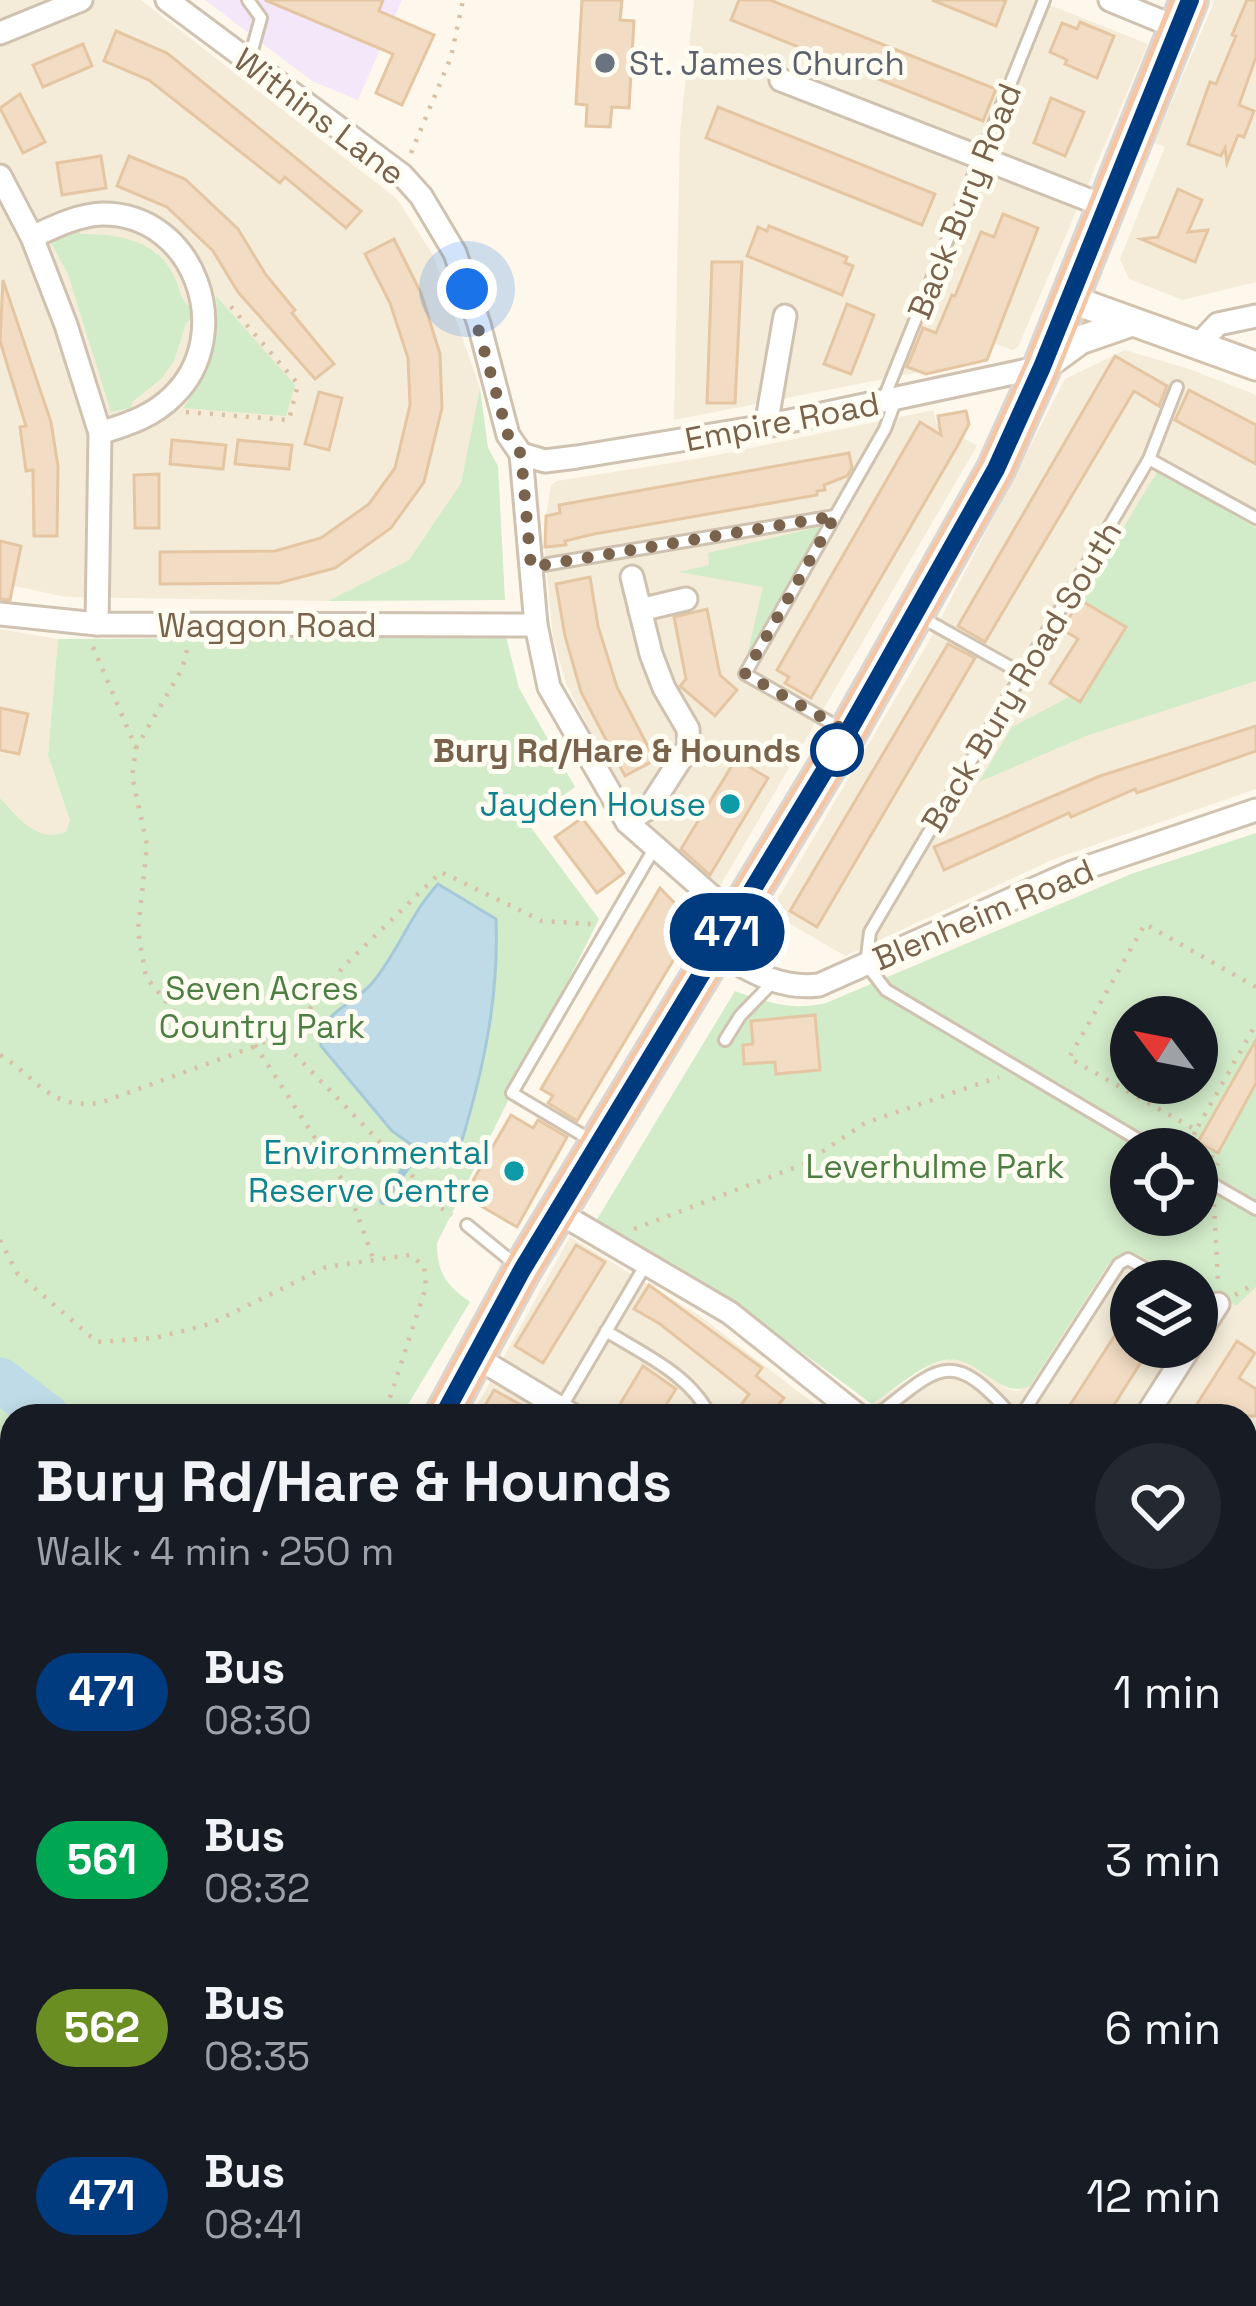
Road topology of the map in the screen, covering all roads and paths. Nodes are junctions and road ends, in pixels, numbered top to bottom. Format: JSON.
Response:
{"nodes":[{"id":1,"x":81,"y":0,"type":"edge"},
{"id":2,"x":167,"y":0,"type":"edge"},
{"id":3,"x":248,"y":0,"type":"edge"},
{"id":4,"x":463,"y":0,"type":"edge"},
{"id":5,"x":1044,"y":0,"type":"edge"},
{"id":6,"x":1110,"y":0,"type":"edge"},
{"id":7,"x":1184,"y":14,"type":"edge"},
{"id":8,"x":0,"y":33,"type":"edge"},
{"id":9,"x":249,"y":61,"type":"junction"},
{"id":10,"x":781,"y":80,"type":"dead end"},
{"id":11,"x":982,"y":156,"type":"junction"},
{"id":12,"x":402,"y":175,"type":"junction"},
{"id":13,"x":0,"y":176,"type":"edge"},
{"id":14,"x":1107,"y":207,"type":"junction"},
{"id":15,"x":32,"y":237,"type":"junction"},
{"id":16,"x":195,"y":273,"type":"junction"},
{"id":17,"x":1070,"y":298,"type":"junction"},
{"id":18,"x":785,"y":316,"type":"dead end"},
{"id":19,"x":1256,"y":316,"type":"edge"},
{"id":20,"x":1129,"y":323,"type":"junction"},
{"id":21,"x":1199,"y":344,"type":"junction"},
{"id":22,"x":1042,"y":367,"type":"junction"},
{"id":23,"x":1256,"y":367,"type":"edge"},
{"id":24,"x":1177,"y":387,"type":"dead end"},
{"id":25,"x":890,"y":400,"type":"junction"},
{"id":26,"x":156,"y":410,"type":"junction"},
{"id":27,"x":766,"y":425,"type":"junction"},
{"id":28,"x":100,"y":434,"type":"junction"},
{"id":29,"x":521,"y":454,"type":"junction"},
{"id":30,"x":1149,"y":459,"type":"junction"},
{"id":31,"x":835,"y":516,"type":"junction"},
{"id":32,"x":1256,"y":518,"type":"edge"},
{"id":33,"x":531,"y":567,"type":"junction"},
{"id":34,"x":632,"y":577,"type":"dead end"},
{"id":35,"x":686,"y":599,"type":"dead end"},
{"id":36,"x":640,"y":610,"type":"junction"},
{"id":37,"x":0,"y":614,"type":"edge"},
{"id":38,"x":916,"y":614,"type":"junction"},
{"id":39,"x":90,"y":623,"type":"junction"},
{"id":40,"x":194,"y":625,"type":"junction"},
{"id":41,"x":536,"y":625,"type":"junction"},
{"id":42,"x":1021,"y":673,"type":"junction"},
{"id":43,"x":848,"y":732,"type":"junction"},
{"id":44,"x":136,"y":748,"type":"junction"},
{"id":45,"x":1256,"y":810,"type":"edge"},
{"id":46,"x":627,"y":822,"type":"junction"},
{"id":47,"x":655,"y":847,"type":"junction"},
{"id":48,"x":735,"y":917,"type":"junction"},
{"id":49,"x":609,"y":926,"type":"junction"},
{"id":50,"x":715,"y":951,"type":"junction"},
{"id":51,"x":866,"y":964,"type":"junction"},
{"id":52,"x":773,"y":982,"type":"junction"},
{"id":53,"x":1256,"y":987,"type":"edge"},
{"id":54,"x":1256,"y":1024,"type":"edge"},
{"id":55,"x":277,"y":1036,"type":"junction"},
{"id":56,"x":725,"y":1040,"type":"dead end"},
{"id":57,"x":256,"y":1046,"type":"junction"},
{"id":58,"x":0,"y":1055,"type":"edge"},
{"id":59,"x":1021,"y":1070,"type":"junction"},
{"id":60,"x":1119,"y":1128,"type":"edge"},
{"id":61,"x":1192,"y":1128,"type":"edge"},
{"id":62,"x":1197,"y":1128,"type":"edge"},
{"id":63,"x":598,"y":1144,"type":"junction"},
{"id":64,"x":1218,"y":1188,"type":"edge"},
{"id":65,"x":1256,"y":1209,"type":"edge"},
{"id":66,"x":558,"y":1212,"type":"junction"},
{"id":67,"x":467,"y":1225,"type":"joint"},
{"id":68,"x":606,"y":1239,"type":"junction"},
{"id":69,"x":0,"y":1240,"type":"edge"},
{"id":70,"x":373,"y":1258,"type":"junction"},
{"id":71,"x":646,"y":1264,"type":"junction"},
{"id":72,"x":522,"y":1270,"type":"junction"},
{"id":73,"x":1110,"y":1277,"type":"edge"},
{"id":74,"x":606,"y":1331,"type":"junction"},
{"id":75,"x":476,"y":1357,"type":"junction"},
{"id":76,"x":1178,"y":1368,"type":"edge"},
{"id":77,"x":388,"y":1404,"type":"edge"},
{"id":78,"x":450,"y":1404,"type":"edge"},
{"id":79,"x":550,"y":1404,"type":"edge"},
{"id":80,"x":569,"y":1404,"type":"edge"},
{"id":81,"x":704,"y":1404,"type":"edge"},
{"id":82,"x":830,"y":1404,"type":"edge"},
{"id":83,"x":891,"y":1404,"type":"edge"},
{"id":84,"x":1004,"y":1404,"type":"edge"},
{"id":85,"x":1024,"y":1404,"type":"edge"},
{"id":86,"x":1158,"y":1404,"type":"edge"}],
"edges":[{"from":1,"to":8,"type":"street"},
{"from":2,"to":9,"type":"street","name":"Withins Lane"},
{"from":3,"to":9,"type":"lane"},
{"from":4,"to":12,"type":"path"},
{"from":5,"to":11,"type":"lane","name":"Back Bury Road"},
{"from":6,"to":7,"type":"street"},
{"from":7,"to":14,"type":"highway"},
{"from":9,"to":12,"type":"street","name":"Withins Lane"},
{"from":10,"to":11,"type":"street"},
{"from":11,"to":14,"type":"street"},
{"from":11,"to":25,"type":"lane","name":"Back Bury Road"},
{"from":12,"to":29,"type":"street","name":"Withins Lane"},
{"from":13,"to":15,"type":"street"},
{"from":14,"to":17,"type":"highway"},
{"from":15,"to":16,"type":"street"},
{"from":15,"to":28,"type":"street"},
{"from":16,"to":26,"type":"street"},
{"from":16,"to":26,"type":"path"},
{"from":17,"to":20,"type":"street"},
{"from":17,"to":22,"type":"highway"},
{"from":18,"to":27,"type":"street"},
{"from":19,"to":21,"type":"street"},
{"from":20,"to":21,"type":"street"},
{"from":20,"to":22,"type":"street"},
{"from":21,"to":23,"type":"street"},
{"from":22,"to":25,"type":"street","name":"Empire Road"},
{"from":22,"to":38,"type":"highway"},
{"from":24,"to":30,"type":"lane","name":"Back Bury Road South"},
{"from":25,"to":27,"type":"street","name":"Empire Road"},
{"from":25,"to":31,"type":"lane","name":"Back Bury Road"},
{"from":26,"to":28,"type":"street"},
{"from":27,"to":29,"type":"street","name":"Empire Road"},
{"from":28,"to":39,"type":"street"},
{"from":29,"to":33,"type":"street","name":"Withins Lane"},
{"from":30,"to":32,"type":"lane"},
{"from":30,"to":42,"type":"lane","name":"Back Bury Road South"},
{"from":31,"to":33,"type":"lane"},
{"from":31,"to":43,"type":"lane","name":"Back Bury Road"},
{"from":33,"to":41,"type":"street","name":"Withins Lane"},
{"from":34,"to":36,"type":"street"},
{"from":35,"to":36,"type":"street"},
{"from":36,"to":46,"type":"street"},
{"from":37,"to":39,"type":"street","name":"Waggon Road"},
{"from":38,"to":42,"type":"lane"},
{"from":38,"to":43,"type":"highway"},
{"from":39,"to":40,"type":"street","name":"Waggon Road"},
{"from":39,"to":44,"type":"path"},
{"from":40,"to":41,"type":"street","name":"Waggon Road"},
{"from":40,"to":44,"type":"path"},
{"from":41,"to":46,"type":"street","name":"Withins Lane"},
{"from":42,"to":51,"type":"lane","name":"Back Bury Road South"},
{"from":43,"to":48,"type":"highway"},
{"from":44,"to":57,"type":"path"},
{"from":45,"to":51,"type":"street","name":"Blenheim Road"},
{"from":46,"to":47,"type":"street","name":"Withins Lane"},
{"from":47,"to":48,"type":"street","name":"Withins Lane"},
{"from":47,"to":49,"type":"lane"},
{"from":48,"to":50,"type":"highway"},
{"from":49,"to":55,"type":"path"},
{"from":49,"to":63,"type":"lane"},
{"from":50,"to":52,"type":"street"},
{"from":50,"to":63,"type":"highway"},
{"from":51,"to":52,"type":"street","name":"Blenheim Road"},
{"from":51,"to":59,"type":"lane"},
{"from":52,"to":56,"type":"lane"},
{"from":53,"to":61,"type":"path"},
{"from":54,"to":62,"type":"path"},
{"from":55,"to":57,"type":"path"},
{"from":55,"to":67,"type":"path"},
{"from":57,"to":58,"type":"path"},
{"from":57,"to":70,"type":"path"},
{"from":59,"to":60,"type":"lane"},
{"from":59,"to":68,"type":"path"},
{"from":63,"to":66,"type":"highway"},
{"from":64,"to":65,"type":"lane"},
{"from":66,"to":68,"type":"street"},
{"from":66,"to":72,"type":"highway"},
{"from":67,"to":72,"type":"lane"},
{"from":68,"to":71,"type":"street"},
{"from":69,"to":70,"type":"path"},
{"from":70,"to":77,"type":"path"},
{"from":71,"to":74,"type":"lane"},
{"from":71,"to":82,"type":"street"},
{"from":72,"to":75,"type":"highway"},
{"from":73,"to":85,"type":"lane"},
{"from":74,"to":80,"type":"lane"},
{"from":74,"to":81,"type":"lane"},
{"from":75,"to":78,"type":"highway"},
{"from":75,"to":79,"type":"street"},
{"from":76,"to":86,"type":"street"},
{"from":83,"to":84,"type":"lane"}]}
